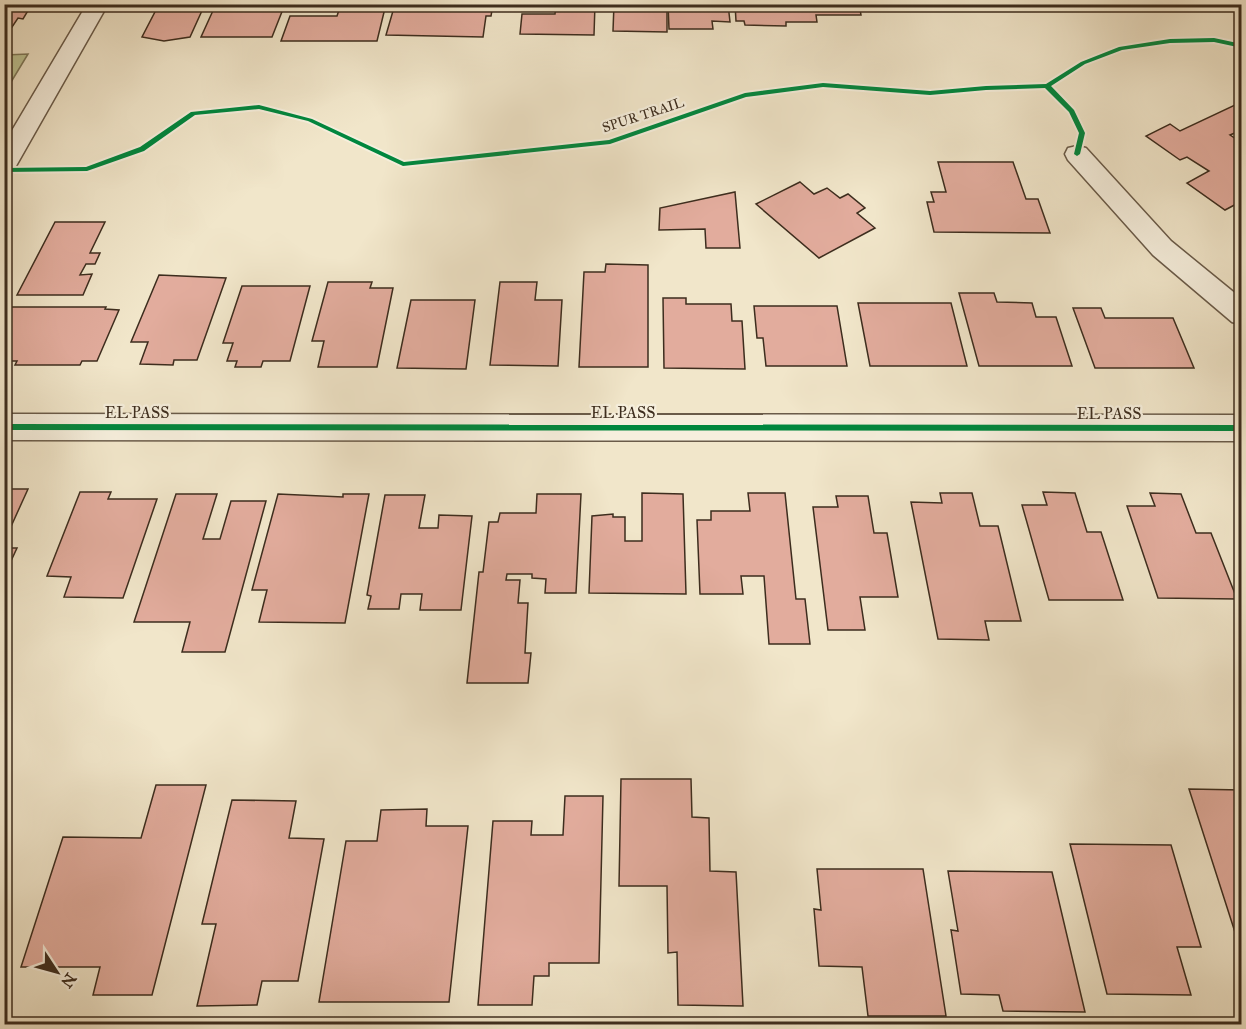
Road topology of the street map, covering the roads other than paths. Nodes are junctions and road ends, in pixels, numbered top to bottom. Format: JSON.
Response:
{"nodes":[{"id":1,"x":98,"y":4,"type":"edge"},
{"id":2,"x":1077,"y":154,"type":"dead end"},
{"id":3,"x":4,"y":166,"type":"edge"},
{"id":4,"x":1242,"y":315,"type":"edge"},
{"id":5,"x":4,"y":427,"type":"edge"},
{"id":6,"x":1242,"y":428,"type":"edge"}],
"edges":[{"from":1,"to":3,"type":"street"},
{"from":2,"to":4,"type":"street"},
{"from":5,"to":6,"type":"street","name":"EL PASS"}]}
